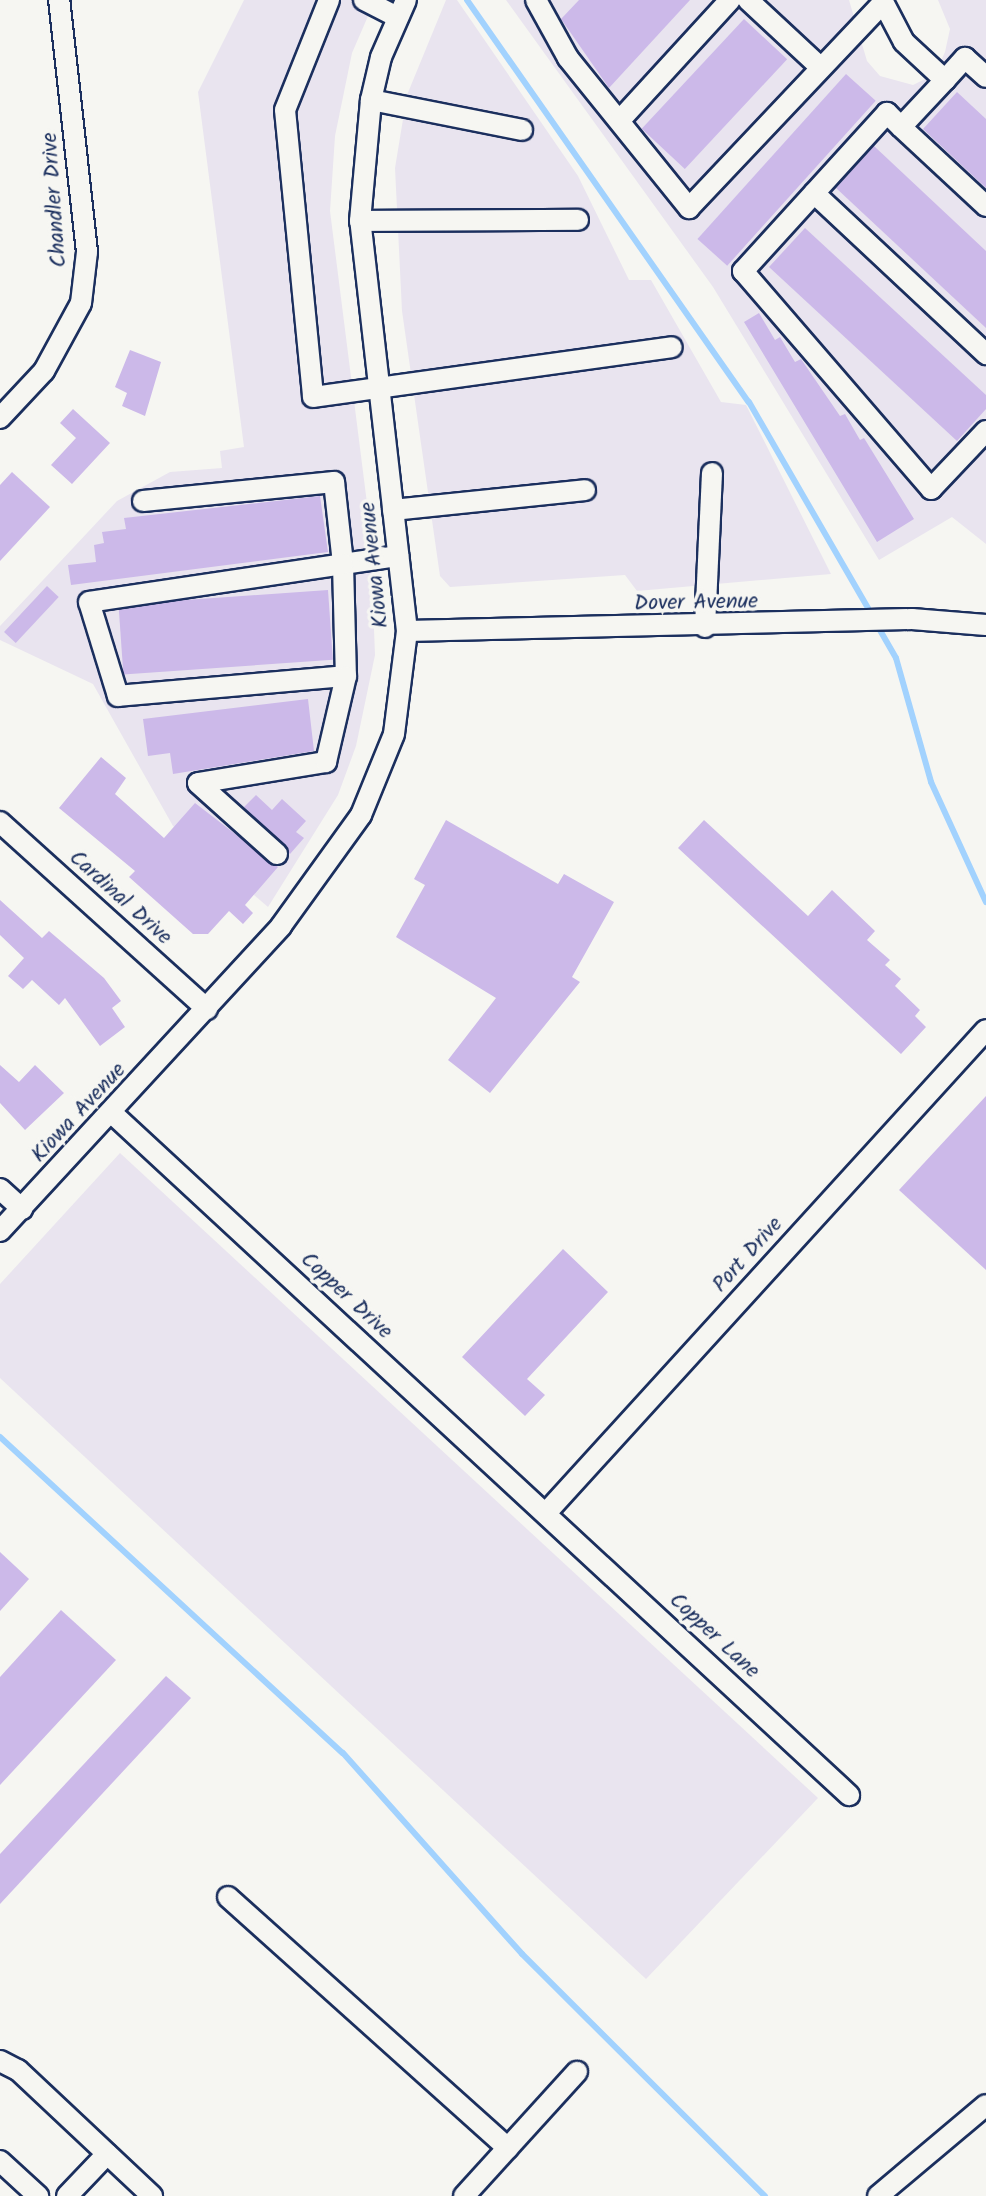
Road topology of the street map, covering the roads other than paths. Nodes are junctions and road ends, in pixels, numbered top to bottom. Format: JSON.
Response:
{"nodes":[{"id":1,"x":59,"y":0,"type":"edge"},
{"id":2,"x":329,"y":0,"type":"edge"},
{"id":3,"x":364,"y":0,"type":"edge"},
{"id":4,"x":536,"y":0,"type":"edge"},
{"id":5,"x":730,"y":0,"type":"edge"},
{"id":6,"x":748,"y":0,"type":"edge"},
{"id":7,"x":883,"y":1,"type":"edge"},
{"id":8,"x":402,"y":8,"type":"edge"},
{"id":9,"x":820,"y":67,"type":"junction"},
{"id":10,"x":986,"y":77,"type":"edge"},
{"id":11,"x":945,"y":80,"type":"junction"},
{"id":12,"x":371,"y":100,"type":"junction"},
{"id":13,"x":621,"y":119,"type":"junction"},
{"id":14,"x":901,"y":127,"type":"junction"},
{"id":15,"x":522,"y":130,"type":"dead end"},
{"id":16,"x":814,"y":193,"type":"junction"},
{"id":17,"x":986,"y":206,"type":"edge"},
{"id":18,"x":578,"y":220,"type":"dead end"},
{"id":19,"x":360,"y":221,"type":"junction"},
{"id":20,"x":672,"y":347,"type":"dead end"},
{"id":21,"x":986,"y":354,"type":"edge"},
{"id":22,"x":379,"y":384,"type":"junction"},
{"id":23,"x":0,"y":418,"type":"edge"},
{"id":24,"x":986,"y":431,"type":"edge"},
{"id":25,"x":712,"y":473,"type":"dead end"},
{"id":26,"x":585,"y":490,"type":"dead end"},
{"id":27,"x":143,"y":501,"type":"dead end"},
{"id":28,"x":393,"y":510,"type":"junction"},
{"id":29,"x":398,"y":556,"type":"junction"},
{"id":30,"x":343,"y":564,"type":"junction"},
{"id":31,"x":986,"y":625,"type":"edge"},
{"id":32,"x":705,"y":627,"type":"junction"},
{"id":33,"x":407,"y":631,"type":"junction"},
{"id":34,"x":346,"y":676,"type":"junction"},
{"id":35,"x":0,"y":822,"type":"edge"},
{"id":36,"x":277,"y":854,"type":"dead end"},
{"id":37,"x":207,"y":1009,"type":"junction"},
{"id":38,"x":986,"y":1030,"type":"edge"},
{"id":39,"x":113,"y":1114,"type":"junction"},
{"id":40,"x":0,"y":1189,"type":"edge"},
{"id":41,"x":22,"y":1209,"type":"junction"},
{"id":42,"x":0,"y":1231,"type":"edge"},
{"id":43,"x":546,"y":1513,"type":"junction"},
{"id":44,"x":849,"y":1795,"type":"dead end"},
{"id":45,"x":228,"y":1897,"type":"dead end"},
{"id":46,"x":0,"y":2061,"type":"edge"},
{"id":47,"x":577,"y":2072,"type":"dead end"},
{"id":48,"x":986,"y":2105,"type":"edge"},
{"id":49,"x":508,"y":2148,"type":"junction"},
{"id":50,"x":107,"y":2154,"type":"junction"},
{"id":51,"x":0,"y":2161,"type":"edge"},
{"id":52,"x":38,"y":2196,"type":"edge"},
{"id":53,"x":67,"y":2196,"type":"edge"},
{"id":54,"x":152,"y":2196,"type":"edge"},
{"id":55,"x":464,"y":2196,"type":"edge"},
{"id":56,"x":878,"y":2196,"type":"edge"}],
"edges":[{"from":1,"to":23,"type":"street","name":"Chandler Drive"},
{"from":2,"to":22,"type":"street"},
{"from":3,"to":8,"type":"street"},
{"from":4,"to":13,"type":"street"},
{"from":5,"to":13,"type":"street"},
{"from":6,"to":9,"type":"street"},
{"from":7,"to":9,"type":"street"},
{"from":7,"to":11,"type":"street"},
{"from":8,"to":12,"type":"street","name":"Kiowa Avenue"},
{"from":9,"to":13,"type":"street"},
{"from":10,"to":11,"type":"street"},
{"from":11,"to":14,"type":"street"},
{"from":12,"to":15,"type":"street"},
{"from":12,"to":19,"type":"street","name":"Kiowa Avenue"},
{"from":14,"to":16,"type":"street"},
{"from":14,"to":17,"type":"street"},
{"from":16,"to":21,"type":"street"},
{"from":16,"to":24,"type":"street"},
{"from":18,"to":19,"type":"street"},
{"from":19,"to":22,"type":"street","name":"Kiowa Avenue"},
{"from":20,"to":22,"type":"street"},
{"from":22,"to":28,"type":"street","name":"Kiowa Avenue"},
{"from":25,"to":32,"type":"street"},
{"from":26,"to":28,"type":"street"},
{"from":27,"to":30,"type":"street"},
{"from":28,"to":29,"type":"street","name":"Kiowa Avenue"},
{"from":29,"to":30,"type":"street"},
{"from":29,"to":33,"type":"street","name":"Kiowa Avenue"},
{"from":30,"to":34,"type":"street"},
{"from":30,"to":34,"type":"street"},
{"from":31,"to":32,"type":"street","name":"Dover Avenue"},
{"from":32,"to":33,"type":"street","name":"Dover Avenue"},
{"from":33,"to":37,"type":"street","name":"Kiowa Avenue"},
{"from":34,"to":36,"type":"street"},
{"from":35,"to":37,"type":"street","name":"Cardinal Drive"},
{"from":37,"to":39,"type":"street","name":"Kiowa Avenue"},
{"from":38,"to":43,"type":"street","name":"Port Drive"},
{"from":39,"to":41,"type":"street","name":"Kiowa Avenue"},
{"from":39,"to":43,"type":"street","name":"Copper Drive"},
{"from":40,"to":41,"type":"street"},
{"from":41,"to":42,"type":"street","name":"Kiowa Avenue"},
{"from":43,"to":44,"type":"street","name":"Copper Lane"},
{"from":45,"to":49,"type":"street"},
{"from":46,"to":50,"type":"street"},
{"from":47,"to":49,"type":"street"},
{"from":48,"to":56,"type":"street"},
{"from":49,"to":55,"type":"street"},
{"from":50,"to":53,"type":"street"},
{"from":50,"to":54,"type":"street"},
{"from":51,"to":52,"type":"street"}]}
